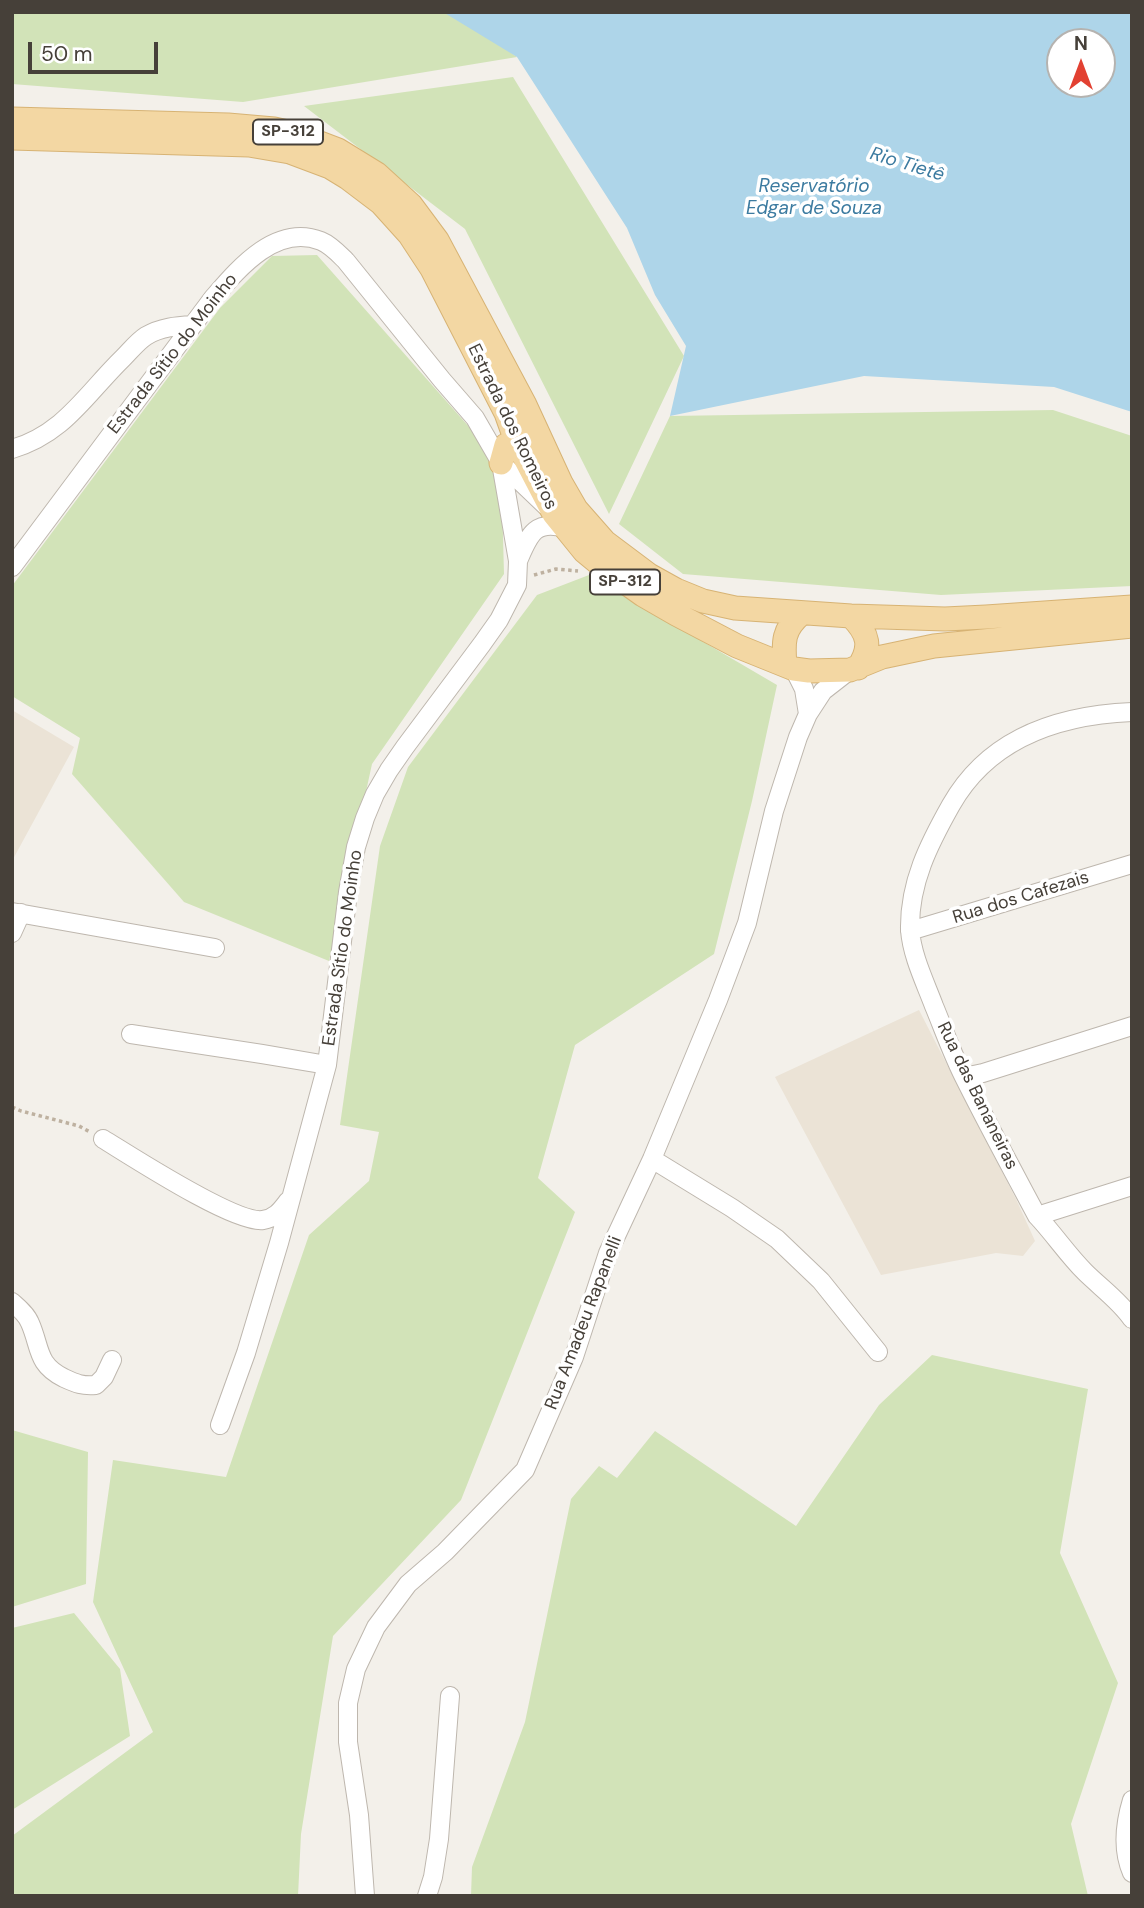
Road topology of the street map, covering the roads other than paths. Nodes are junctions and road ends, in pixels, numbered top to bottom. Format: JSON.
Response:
{"nodes":[{"id":1,"x":12,"y":119,"type":"edge"},
{"id":2,"x":12,"y":138,"type":"edge"},
{"id":3,"x":193,"y":325,"type":"junction"},
{"id":4,"x":475,"y":418,"type":"junction"},
{"id":5,"x":516,"y":441,"type":"junction"},
{"id":6,"x":12,"y":449,"type":"edge"},
{"id":7,"x":501,"y":463,"type":"junction"},
{"id":8,"x":561,"y":483,"type":"junction"},
{"id":9,"x":560,"y":521,"type":"junction"},
{"id":10,"x":518,"y":561,"type":"junction"},
{"id":11,"x":12,"y":567,"type":"edge"},
{"id":12,"x":1132,"y":607,"type":"edge"},
{"id":13,"x":801,"y":614,"type":"junction"},
{"id":14,"x":851,"y":616,"type":"junction"},
{"id":15,"x":1132,"y":626,"type":"edge"},
{"id":16,"x":790,"y":667,"type":"junction"},
{"id":17,"x":854,"y":669,"type":"junction"},
{"id":18,"x":1132,"y":712,"type":"edge"},
{"id":19,"x":808,"y":714,"type":"junction"},
{"id":20,"x":1132,"y":864,"type":"edge"},
{"id":21,"x":17,"y":913,"type":"edge"},
{"id":22,"x":910,"y":931,"type":"junction"},
{"id":23,"x":12,"y":933,"type":"edge"},
{"id":24,"x":215,"y":948,"type":"dead end"},
{"id":25,"x":1132,"y":1026,"type":"edge"},
{"id":26,"x":131,"y":1034,"type":"dead end"},
{"id":27,"x":327,"y":1065,"type":"junction"},
{"id":28,"x":964,"y":1077,"type":"junction"},
{"id":29,"x":103,"y":1139,"type":"road end"},
{"id":30,"x":652,"y":1159,"type":"junction"},
{"id":31,"x":1132,"y":1186,"type":"edge"},
{"id":32,"x":292,"y":1195,"type":"junction"},
{"id":33,"x":1037,"y":1216,"type":"junction"},
{"id":34,"x":12,"y":1302,"type":"edge"},
{"id":35,"x":1132,"y":1319,"type":"edge"},
{"id":36,"x":878,"y":1352,"type":"dead end"},
{"id":37,"x":112,"y":1360,"type":"dead end"},
{"id":38,"x":220,"y":1425,"type":"dead end"},
{"id":39,"x":450,"y":1696,"type":"dead end"},
{"id":40,"x":1132,"y":1800,"type":"edge"},
{"id":41,"x":1132,"y":1873,"type":"edge"},
{"id":42,"x":365,"y":1896,"type":"edge"},
{"id":43,"x":427,"y":1896,"type":"edge"}],
"edges":[{"from":1,"to":8,"type":"main road","name":"Estrada dos Romeiros","number":"SP-312"},
{"from":2,"to":5,"type":"main road","name":"Estrada dos Romeiros","number":"SP-312"},
{"from":3,"to":4,"type":"street","name":"Estrada Sítio do Moinho"},
{"from":3,"to":6,"type":"street"},
{"from":3,"to":11,"type":"street","name":"Estrada Sítio do Moinho"},
{"from":4,"to":5,"type":"street"},
{"from":4,"to":7,"type":"street"},
{"from":5,"to":7,"type":"main road"},
{"from":5,"to":8,"type":"main road"},
{"from":5,"to":9,"type":"main road","name":"Estrada dos Romeiros","number":"SP-312"},
{"from":7,"to":9,"type":"street"},
{"from":7,"to":10,"type":"street","name":"Estrada Sítio do Moinho"},
{"from":8,"to":13,"type":"main road","name":"Estrada dos Romeiros","number":"SP-312"},
{"from":9,"to":10,"type":"street"},
{"from":9,"to":16,"type":"main road","name":"Estrada dos Romeiros","number":"SP-312"},
{"from":10,"to":27,"type":"street","name":"Estrada Sítio do Moinho"},
{"from":12,"to":14,"type":"main road","name":"Estrada dos Romeiros","number":"SP-312"},
{"from":13,"to":14,"type":"main road","name":"Estrada dos Romeiros","number":"SP-312"},
{"from":13,"to":16,"type":"main road"},
{"from":14,"to":17,"type":"main road"},
{"from":15,"to":17,"type":"main road","name":"Estrada dos Romeiros","number":"SP-312"},
{"from":16,"to":17,"type":"main road","name":"Estrada dos Romeiros","number":"SP-312"},
{"from":16,"to":19,"type":"street"},
{"from":17,"to":19,"type":"street","name":"Rua Amadeu Rapanelli"},
{"from":18,"to":22,"type":"street","name":"Rua das Bananeiras"},
{"from":19,"to":30,"type":"street","name":"Rua Amadeu Rapanelli"},
{"from":20,"to":22,"type":"street","name":"Rua dos Cafezais"},
{"from":21,"to":23,"type":"street"},
{"from":21,"to":24,"type":"street"},
{"from":22,"to":28,"type":"street","name":"Rua das Bananeiras"},
{"from":25,"to":28,"type":"street"},
{"from":26,"to":27,"type":"street"},
{"from":27,"to":32,"type":"street","name":"Estrada Sítio do Moinho"},
{"from":28,"to":33,"type":"street","name":"Rua das Bananeiras"},
{"from":29,"to":32,"type":"street"},
{"from":30,"to":36,"type":"street"},
{"from":30,"to":42,"type":"street","name":"Rua Amadeu Rapanelli"},
{"from":31,"to":33,"type":"street"},
{"from":32,"to":38,"type":"street","name":"Estrada Sítio do Moinho"},
{"from":33,"to":35,"type":"street","name":"Rua das Bananeiras"},
{"from":34,"to":37,"type":"street"},
{"from":39,"to":43,"type":"street"},
{"from":40,"to":41,"type":"street"}]}
